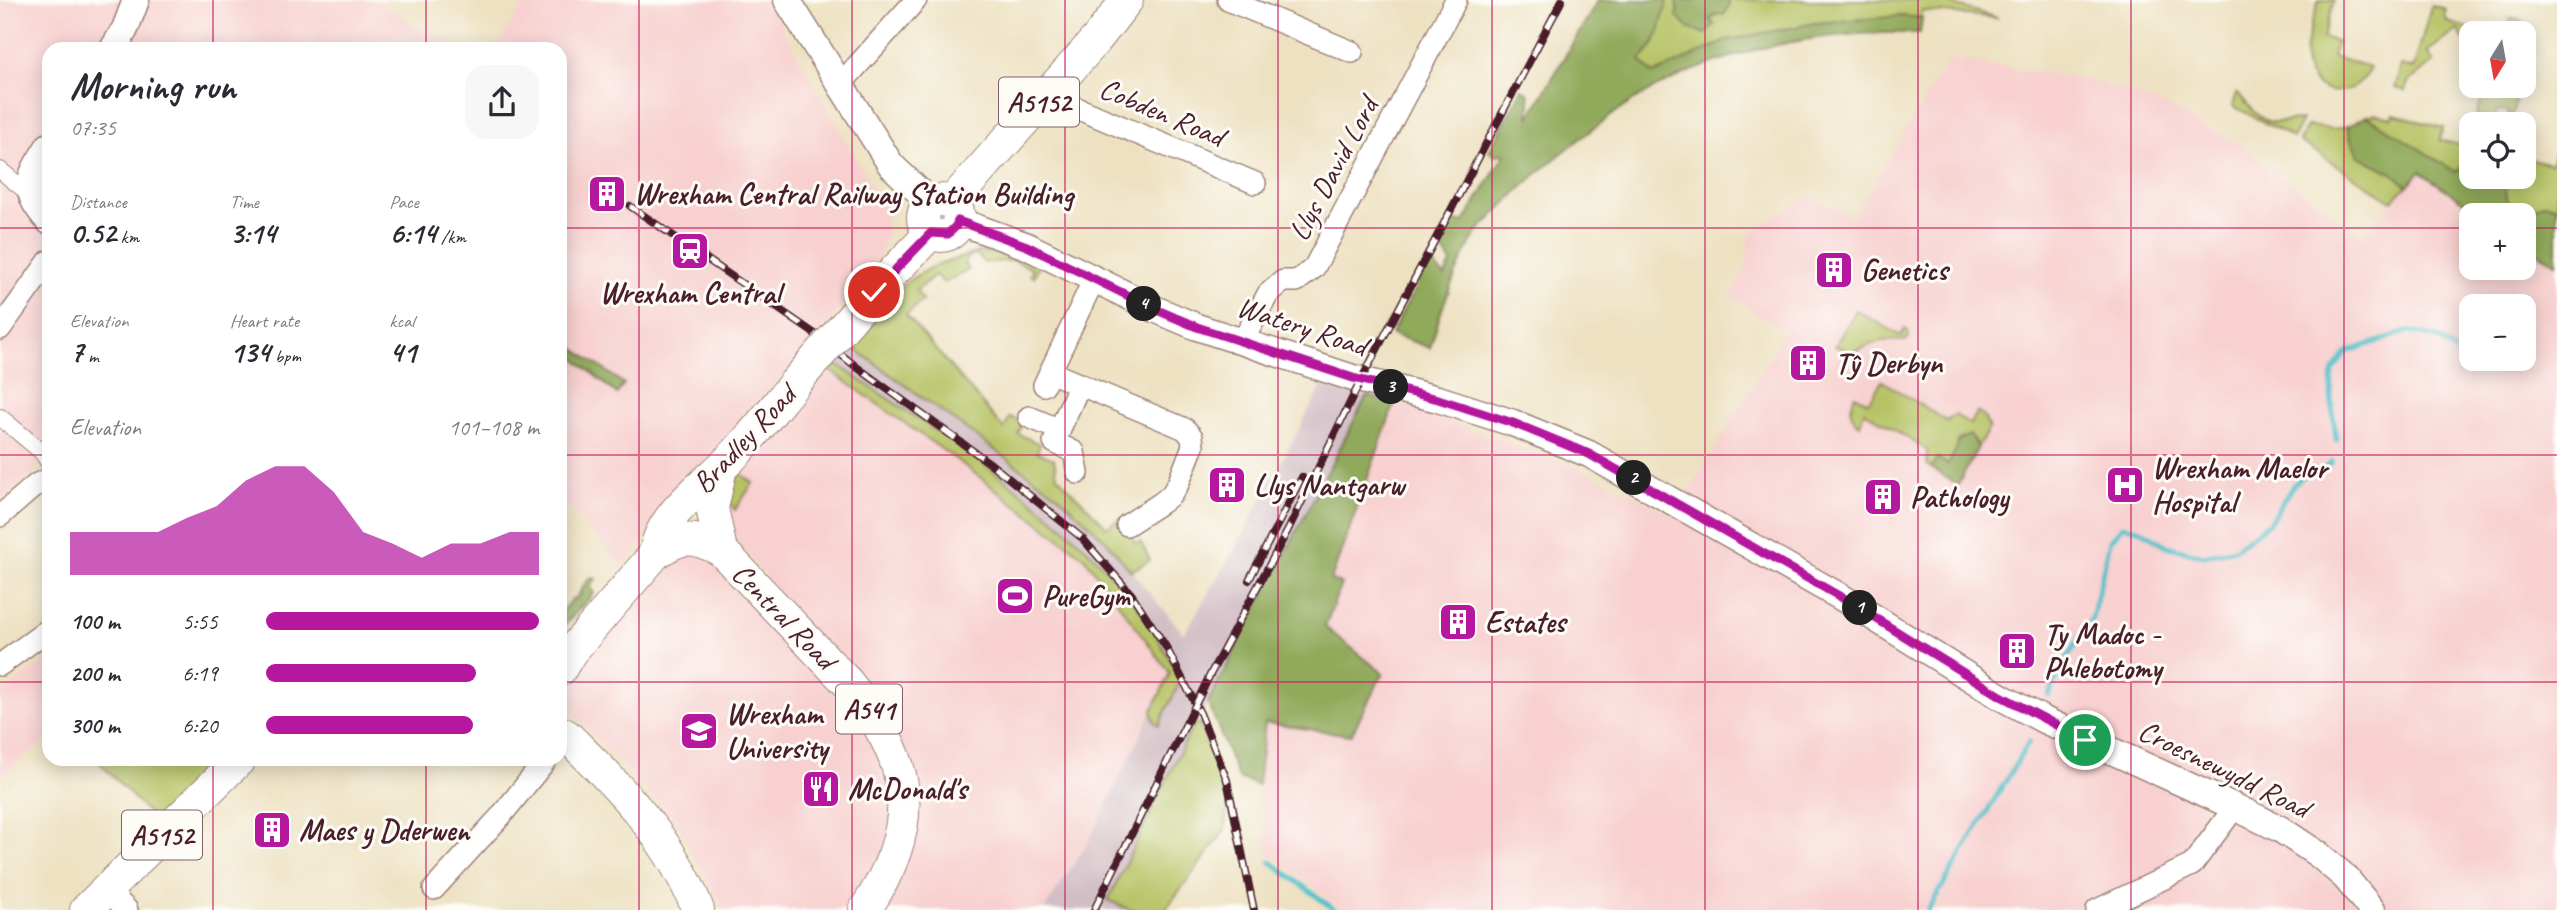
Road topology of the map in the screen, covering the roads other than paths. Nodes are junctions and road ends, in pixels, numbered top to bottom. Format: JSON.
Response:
{"nodes":[{"id":1,"x":136,"y":0,"type":"edge"},
{"id":2,"x":787,"y":0,"type":"edge"},
{"id":3,"x":916,"y":0,"type":"edge"},
{"id":4,"x":1127,"y":0,"type":"edge"},
{"id":5,"x":1228,"y":0,"type":"edge"},
{"id":6,"x":1456,"y":0,"type":"edge"},
{"id":7,"x":117,"y":42,"type":"edge"},
{"id":8,"x":1352,"y":52,"type":"dead end"},
{"id":9,"x":839,"y":86,"type":"junction"},
{"id":10,"x":1046,"y":95,"type":"junction"},
{"id":11,"x":42,"y":157,"type":"edge"},
{"id":12,"x":0,"y":170,"type":"edge"},
{"id":13,"x":1255,"y":183,"type":"dead end"},
{"id":14,"x":32,"y":196,"type":"junction"},
{"id":15,"x":42,"y":211,"type":"edge"},
{"id":16,"x":943,"y":215,"type":"junction"},
{"id":17,"x":42,"y":271,"type":"edge"},
{"id":18,"x":1094,"y":279,"type":"junction"},
{"id":19,"x":0,"y":329,"type":"edge"},
{"id":20,"x":1242,"y":342,"type":"junction"},
{"id":21,"x":1080,"y":384,"type":"junction"},
{"id":22,"x":0,"y":417,"type":"edge"},
{"id":23,"x":1029,"y":417,"type":"dead end"},
{"id":24,"x":1060,"y":430,"type":"junction"},
{"id":25,"x":42,"y":451,"type":"edge"},
{"id":26,"x":721,"y":468,"type":"junction"},
{"id":27,"x":1079,"y":474,"type":"dead end"},
{"id":28,"x":1631,"y":476,"type":"joint"},
{"id":29,"x":42,"y":482,"type":"edge"},
{"id":30,"x":0,"y":516,"type":"edge"},
{"id":31,"x":1127,"y":525,"type":"dead end"},
{"id":32,"x":721,"y":550,"type":"junction"},
{"id":33,"x":655,"y":554,"type":"junction"},
{"id":34,"x":42,"y":634,"type":"edge"},
{"id":35,"x":567,"y":655,"type":"edge"},
{"id":36,"x":0,"y":665,"type":"edge"},
{"id":37,"x":567,"y":738,"type":"edge"},
{"id":38,"x":233,"y":766,"type":"edge"},
{"id":39,"x":541,"y":766,"type":"edge"},
{"id":40,"x":2235,"y":807,"type":"junction"},
{"id":41,"x":433,"y":889,"type":"dead end"},
{"id":42,"x":106,"y":903,"type":"edge"},
{"id":43,"x":698,"y":910,"type":"edge"},
{"id":44,"x":865,"y":910,"type":"edge"},
{"id":45,"x":2097,"y":910,"type":"edge"},
{"id":46,"x":2372,"y":910,"type":"edge"}],
"edges":[{"from":1,"to":7,"type":"street"},
{"from":2,"to":9,"type":"street","name":"Watery Road"},
{"from":3,"to":9,"type":"street"},
{"from":4,"to":10,"type":"main road","name":"Bradley Road","number":"A5152"},
{"from":5,"to":8,"type":"street"},
{"from":6,"to":20,"type":"street","name":"Llys David Lord"},
{"from":9,"to":16,"type":"street","name":"Watery Road"},
{"from":10,"to":13,"type":"street","name":"Cobden Road"},
{"from":10,"to":16,"type":"main road","name":"Bradley Road","number":"A5152"},
{"from":11,"to":14,"type":"street"},
{"from":12,"to":14,"type":"street"},
{"from":14,"to":15,"type":"street"},
{"from":16,"to":18,"type":"street","name":"Watery Road"},
{"from":16,"to":26,"type":"main road","name":"Bradley Road","number":"A5152","bridge":true},
{"from":17,"to":19,"type":"street"},
{"from":18,"to":20,"type":"street","name":"Watery Road"},
{"from":18,"to":21,"type":"street"},
{"from":20,"to":28,"type":"street","name":"Watery Road"},
{"from":21,"to":24,"type":"street"},
{"from":21,"to":31,"type":"street"},
{"from":22,"to":25,"type":"street"},
{"from":23,"to":24,"type":"street"},
{"from":24,"to":27,"type":"street"},
{"from":26,"to":32,"type":"main road","name":"Central Road"},
{"from":26,"to":33,"type":"main road","name":"Bradley Road"},
{"from":28,"to":40,"type":"street","name":"Croesnewydd Road"},
{"from":29,"to":30,"type":"street"},
{"from":32,"to":33,"type":"main road","name":"Central Road"},
{"from":32,"to":44,"type":"main road","name":"Central Road","number":"A541"},
{"from":33,"to":35,"type":"main road","name":"Bradley Road"},
{"from":34,"to":36,"type":"street"},
{"from":37,"to":43,"type":"main road"},
{"from":38,"to":42,"type":"main road","number":"A5152"},
{"from":39,"to":41,"type":"street"},
{"from":40,"to":45,"type":"street"},
{"from":40,"to":46,"type":"street","name":"Croesnewydd Road"}]}
